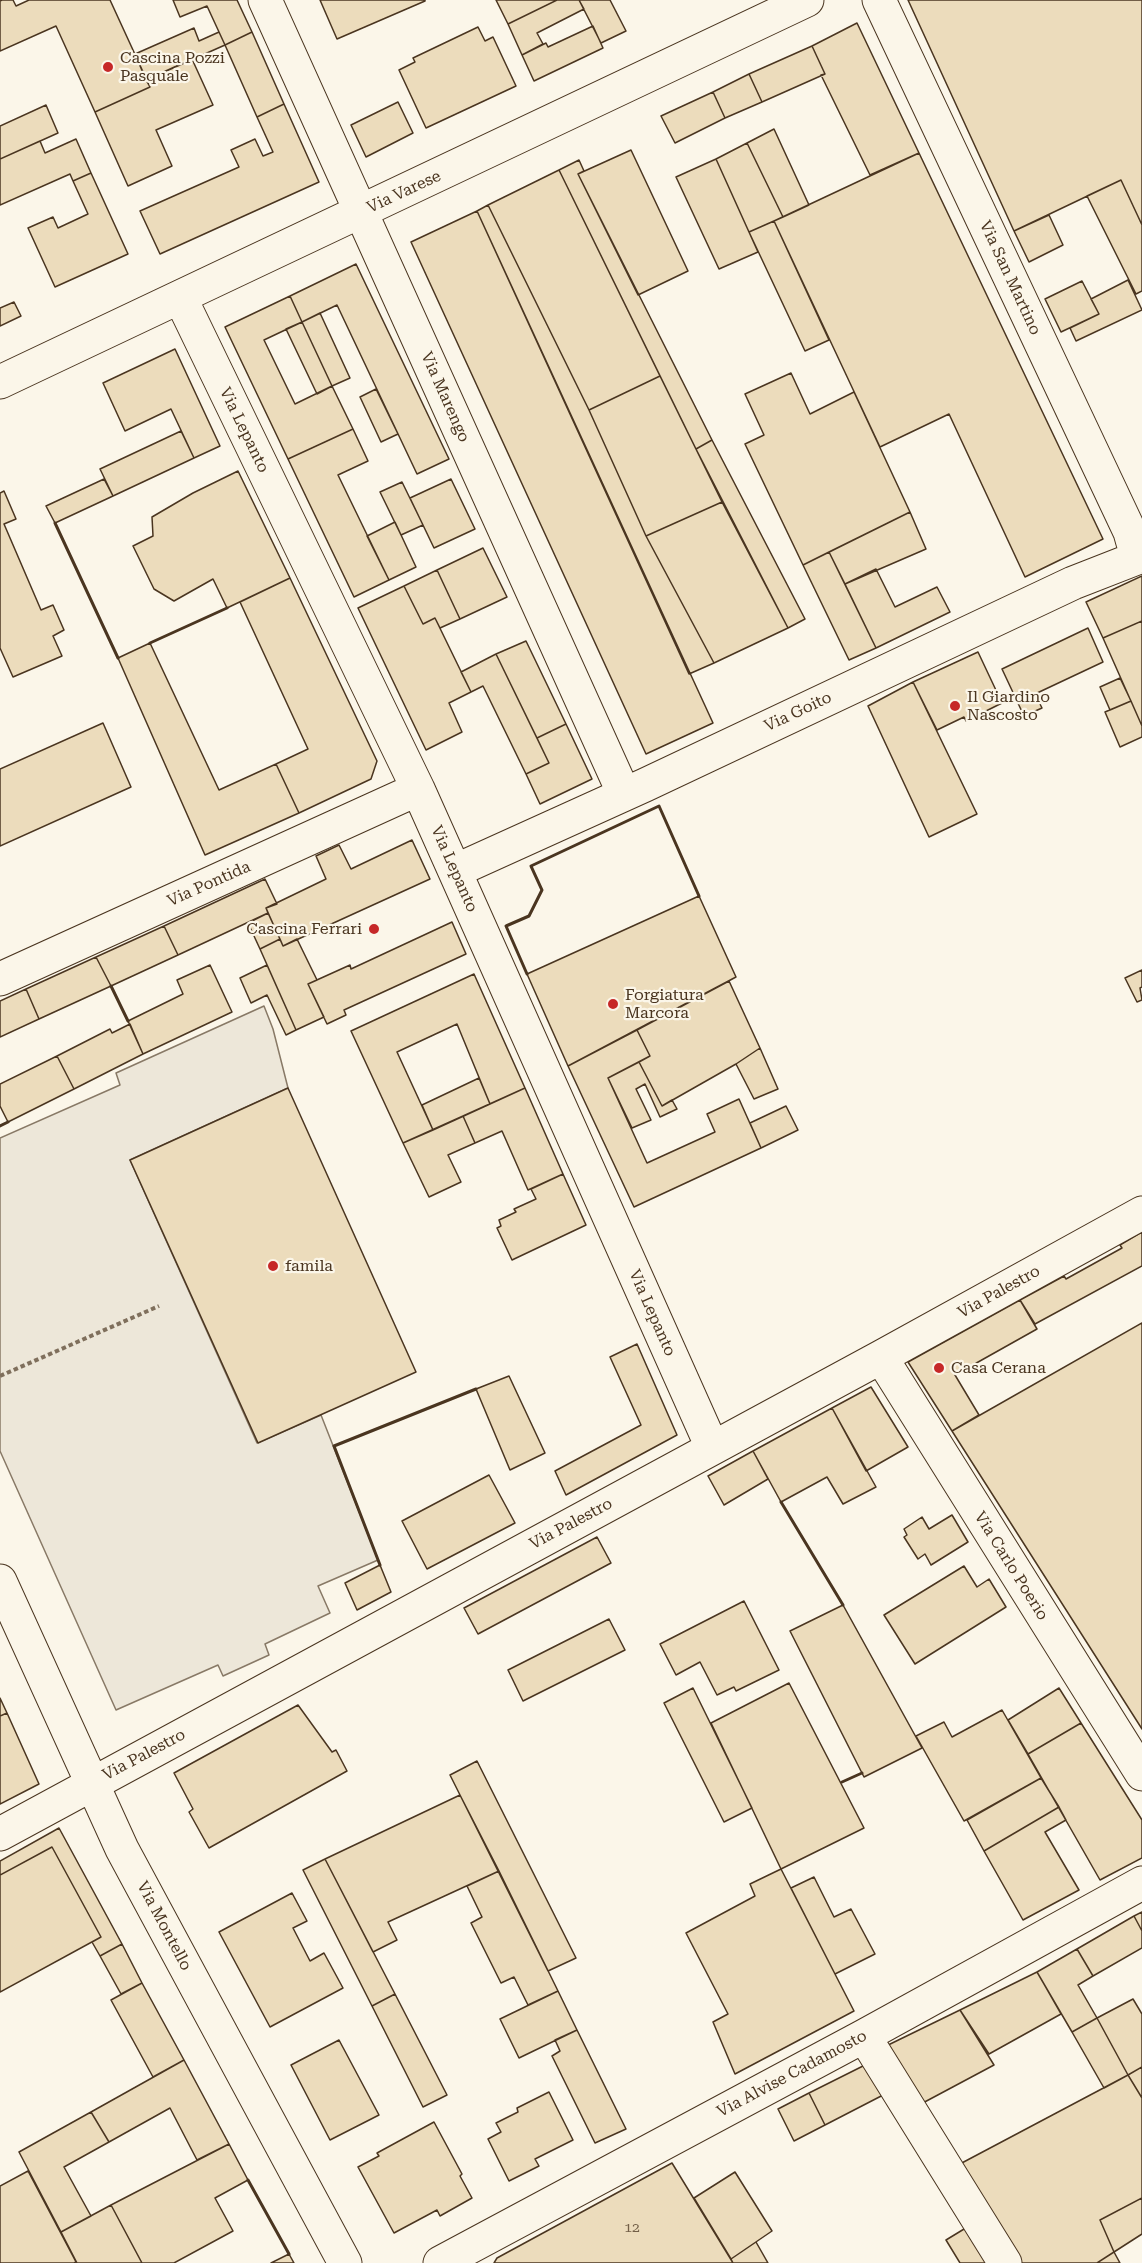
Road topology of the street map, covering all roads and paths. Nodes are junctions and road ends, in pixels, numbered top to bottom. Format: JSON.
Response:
{"nodes":[{"id":1,"x":265,"y":0,"type":"edge"},
{"id":2,"x":807,"y":0,"type":"edge"},
{"id":3,"x":879,"y":0,"type":"edge"},
{"id":4,"x":361,"y":212,"type":"junction"},
{"id":5,"x":180,"y":297,"type":"junction"},
{"id":6,"x":0,"y":382,"type":"edge"},
{"id":7,"x":1140,"y":557,"type":"edge"},
{"id":8,"x":418,"y":789,"type":"junction"},
{"id":9,"x":624,"y":794,"type":"junction"},
{"id":10,"x":455,"y":871,"type":"junction"},
{"id":11,"x":0,"y":979,"type":"edge"},
{"id":12,"x":1142,"y":1214,"type":"edge"},
{"id":13,"x":159,"y":1306,"type":"dead end"},
{"id":14,"x":881,"y":1357,"type":"junction"},
{"id":15,"x":0,"y":1376,"type":"edge"},
{"id":16,"x":712,"y":1448,"type":"junction"},
{"id":17,"x":0,"y":1581,"type":"edge"},
{"id":18,"x":1142,"y":1774,"type":"edge"},
{"id":19,"x":91,"y":1784,"type":"junction"},
{"id":20,"x":0,"y":1834,"type":"edge"},
{"id":21,"x":1142,"y":1883,"type":"edge"},
{"id":22,"x":864,"y":2036,"type":"junction"},
{"id":23,"x":345,"y":2263,"type":"edge"},
{"id":24,"x":440,"y":2263,"type":"edge"},
{"id":25,"x":1005,"y":2263,"type":"edge"}],
"edges":[{"from":1,"to":4,"type":"street","name":"Via Marengo"},
{"from":2,"to":4,"type":"street","name":"Via Varese"},
{"from":3,"to":7,"type":"street","name":"Via San Martino"},
{"from":4,"to":5,"type":"street","name":"Via Varese"},
{"from":4,"to":9,"type":"street","name":"Via Marengo"},
{"from":5,"to":6,"type":"street","name":"Via Varese"},
{"from":5,"to":8,"type":"street","name":"Via Lepanto"},
{"from":7,"to":9,"type":"street","name":"Via Goito"},
{"from":8,"to":10,"type":"street","name":"Via Lepanto"},
{"from":8,"to":11,"type":"street","name":"Via Pontida"},
{"from":9,"to":10,"type":"street","name":"Via Goito"},
{"from":10,"to":16,"type":"street","name":"Via Lepanto"},
{"from":12,"to":14,"type":"street","name":"Via Palestro"},
{"from":13,"to":15,"type":"path"},
{"from":14,"to":16,"type":"street","name":"Via Palestro"},
{"from":14,"to":18,"type":"street","name":"Via Carlo Poerio"},
{"from":16,"to":19,"type":"street","name":"Via Palestro"},
{"from":17,"to":19,"type":"street","name":"Via Montello"},
{"from":19,"to":20,"type":"street","name":"Via Palestro"},
{"from":19,"to":23,"type":"street","name":"Via Montello"},
{"from":21,"to":22,"type":"street","name":"Via Alvise Cadamosto"},
{"from":22,"to":24,"type":"street","name":"Via Alvise Cadamosto"},
{"from":22,"to":25,"type":"street"}]}
